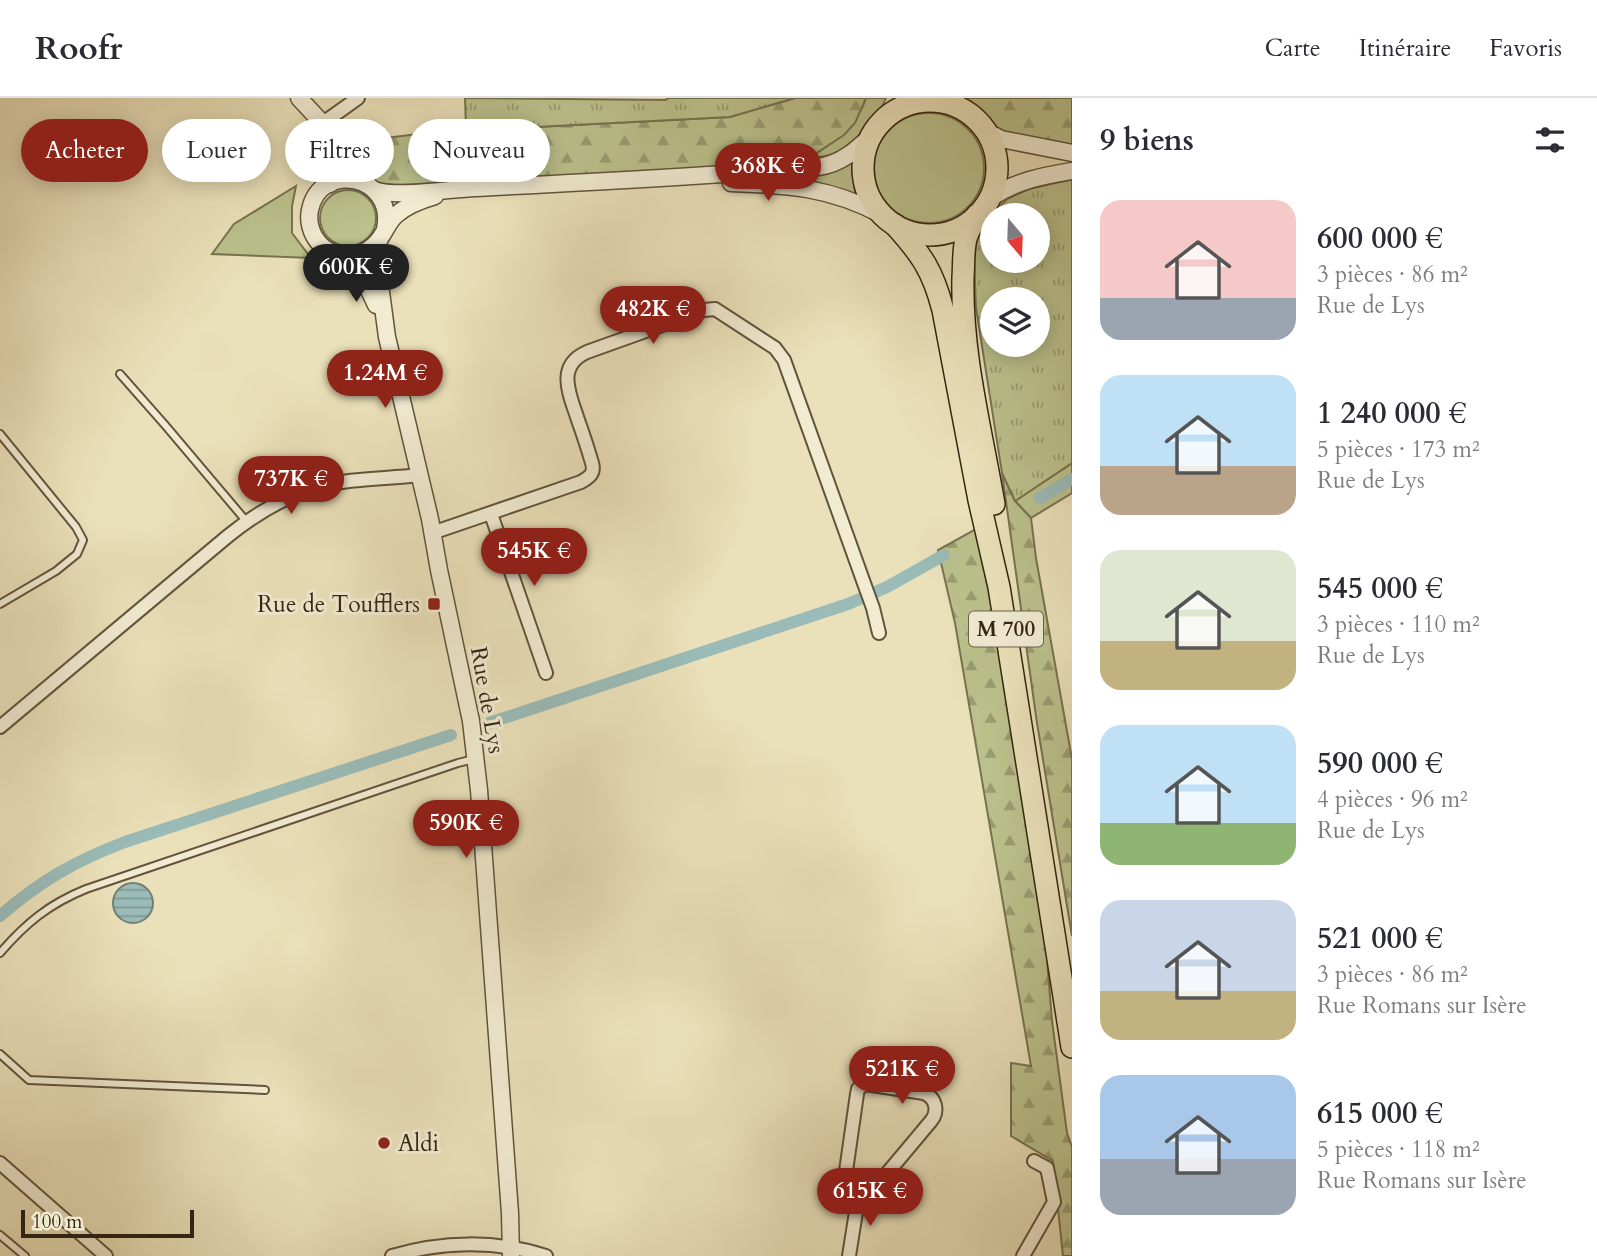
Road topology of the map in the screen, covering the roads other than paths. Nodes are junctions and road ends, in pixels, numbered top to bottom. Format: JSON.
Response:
{"nodes":[{"id":1,"x":299,"y":98,"type":"edge"},
{"id":2,"x":358,"y":98,"type":"edge"},
{"id":3,"x":894,"y":98,"type":"edge"},
{"id":4,"x":956,"y":104,"type":"edge"},
{"id":5,"x":318,"y":119,"type":"edge"},
{"id":6,"x":330,"y":119,"type":"edge"},
{"id":7,"x":878,"y":127,"type":"junction"},
{"id":8,"x":984,"y":130,"type":"junction"},
{"id":9,"x":1072,"y":153,"type":"edge"},
{"id":10,"x":1072,"y":171,"type":"edge"},
{"id":11,"x":659,"y":180,"type":"junction"},
{"id":12,"x":368,"y":182,"type":"edge"},
{"id":13,"x":330,"y":184,"type":"joint"},
{"id":14,"x":371,"y":187,"type":"junction"},
{"id":15,"x":471,"y":188,"type":"junction"},
{"id":16,"x":985,"y":203,"type":"edge"},
{"id":17,"x":988,"y":203,"type":"edge"},
{"id":18,"x":980,"y":210,"type":"edge"},
{"id":19,"x":980,"y":212,"type":"edge"},
{"id":20,"x":889,"y":220,"type":"junction"},
{"id":21,"x":382,"y":234,"type":"junction"},
{"id":22,"x":347,"y":256,"type":"junction"},
{"id":23,"x":387,"y":337,"type":"junction"},
{"id":24,"x":120,"y":374,"type":"dead end"},
{"id":25,"x":0,"y":434,"type":"edge"},
{"id":26,"x":419,"y":475,"type":"junction"},
{"id":27,"x":491,"y":514,"type":"junction"},
{"id":28,"x":247,"y":522,"type":"junction"},
{"id":29,"x":432,"y":533,"type":"junction"},
{"id":30,"x":0,"y":604,"type":"edge"},
{"id":31,"x":878,"y":633,"type":"dead end"},
{"id":32,"x":546,"y":673,"type":"dead end"},
{"id":33,"x":0,"y":727,"type":"edge"},
{"id":34,"x":476,"y":759,"type":"junction"},
{"id":35,"x":0,"y":953,"type":"edge"},
{"id":36,"x":1072,"y":997,"type":"edge"},
{"id":37,"x":1072,"y":1047,"type":"edge"},
{"id":38,"x":0,"y":1054,"type":"edge"},
{"id":39,"x":265,"y":1090,"type":"dead end"},
{"id":40,"x":1034,"y":1161,"type":"dead end"},
{"id":41,"x":0,"y":1163,"type":"edge"},
{"id":42,"x":859,"y":1193,"type":"junction"},
{"id":43,"x":0,"y":1235,"type":"edge"},
{"id":44,"x":510,"y":1251,"type":"edge"},
{"id":45,"x":25,"y":1256,"type":"edge"},
{"id":46,"x":106,"y":1256,"type":"edge"},
{"id":47,"x":392,"y":1256,"type":"edge"},
{"id":48,"x":546,"y":1256,"type":"edge"},
{"id":49,"x":849,"y":1256,"type":"edge"},
{"id":50,"x":1023,"y":1256,"type":"edge"}],
"edges":[{"from":1,"to":5,"type":"street"},
{"from":2,"to":6,"type":"street"},
{"from":3,"to":7,"type":"highway"},
{"from":4,"to":7,"type":"highway"},
{"from":4,"to":8,"type":"highway"},
{"from":7,"to":11,"type":"street"},
{"from":7,"to":20,"type":"highway"},
{"from":8,"to":9,"type":"street"},
{"from":8,"to":16,"type":"highway"},
{"from":10,"to":17,"type":"street"},
{"from":11,"to":15,"type":"street"},
{"from":11,"to":20,"type":"street"},
{"from":12,"to":14,"type":"street"},
{"from":13,"to":14,"type":"street"},
{"from":13,"to":22,"type":"street"},
{"from":14,"to":15,"type":"street"},
{"from":14,"to":21,"type":"street"},
{"from":15,"to":21,"type":"street"},
{"from":18,"to":20,"type":"highway"},
{"from":19,"to":36,"type":"highway","number":"M 700"},
{"from":20,"to":37,"type":"highway","number":"M 700"},
{"from":21,"to":22,"type":"street"},
{"from":21,"to":23,"type":"street","name":"Rue de Lys"},
{"from":22,"to":23,"type":"street","name":"Rue de Lys"},
{"from":23,"to":26,"type":"street","name":"Rue de Lys"},
{"from":24,"to":28,"type":"lane"},
{"from":25,"to":30,"type":"lane"},
{"from":26,"to":28,"type":"street"},
{"from":26,"to":29,"type":"street","name":"Rue de Lys"},
{"from":27,"to":29,"type":"street"},
{"from":27,"to":31,"type":"street"},
{"from":27,"to":32,"type":"street"},
{"from":28,"to":33,"type":"street"},
{"from":29,"to":34,"type":"street","name":"Rue de Lys"},
{"from":34,"to":35,"type":"lane"},
{"from":34,"to":44,"type":"street","name":"Rue de Lys"},
{"from":38,"to":39,"type":"lane"},
{"from":40,"to":50,"type":"street"},
{"from":41,"to":46,"type":"street"},
{"from":42,"to":42,"type":"street"},
{"from":42,"to":49,"type":"street"},
{"from":43,"to":45,"type":"lane"},
{"from":44,"to":47,"type":"street"},
{"from":44,"to":48,"type":"street"}]}
